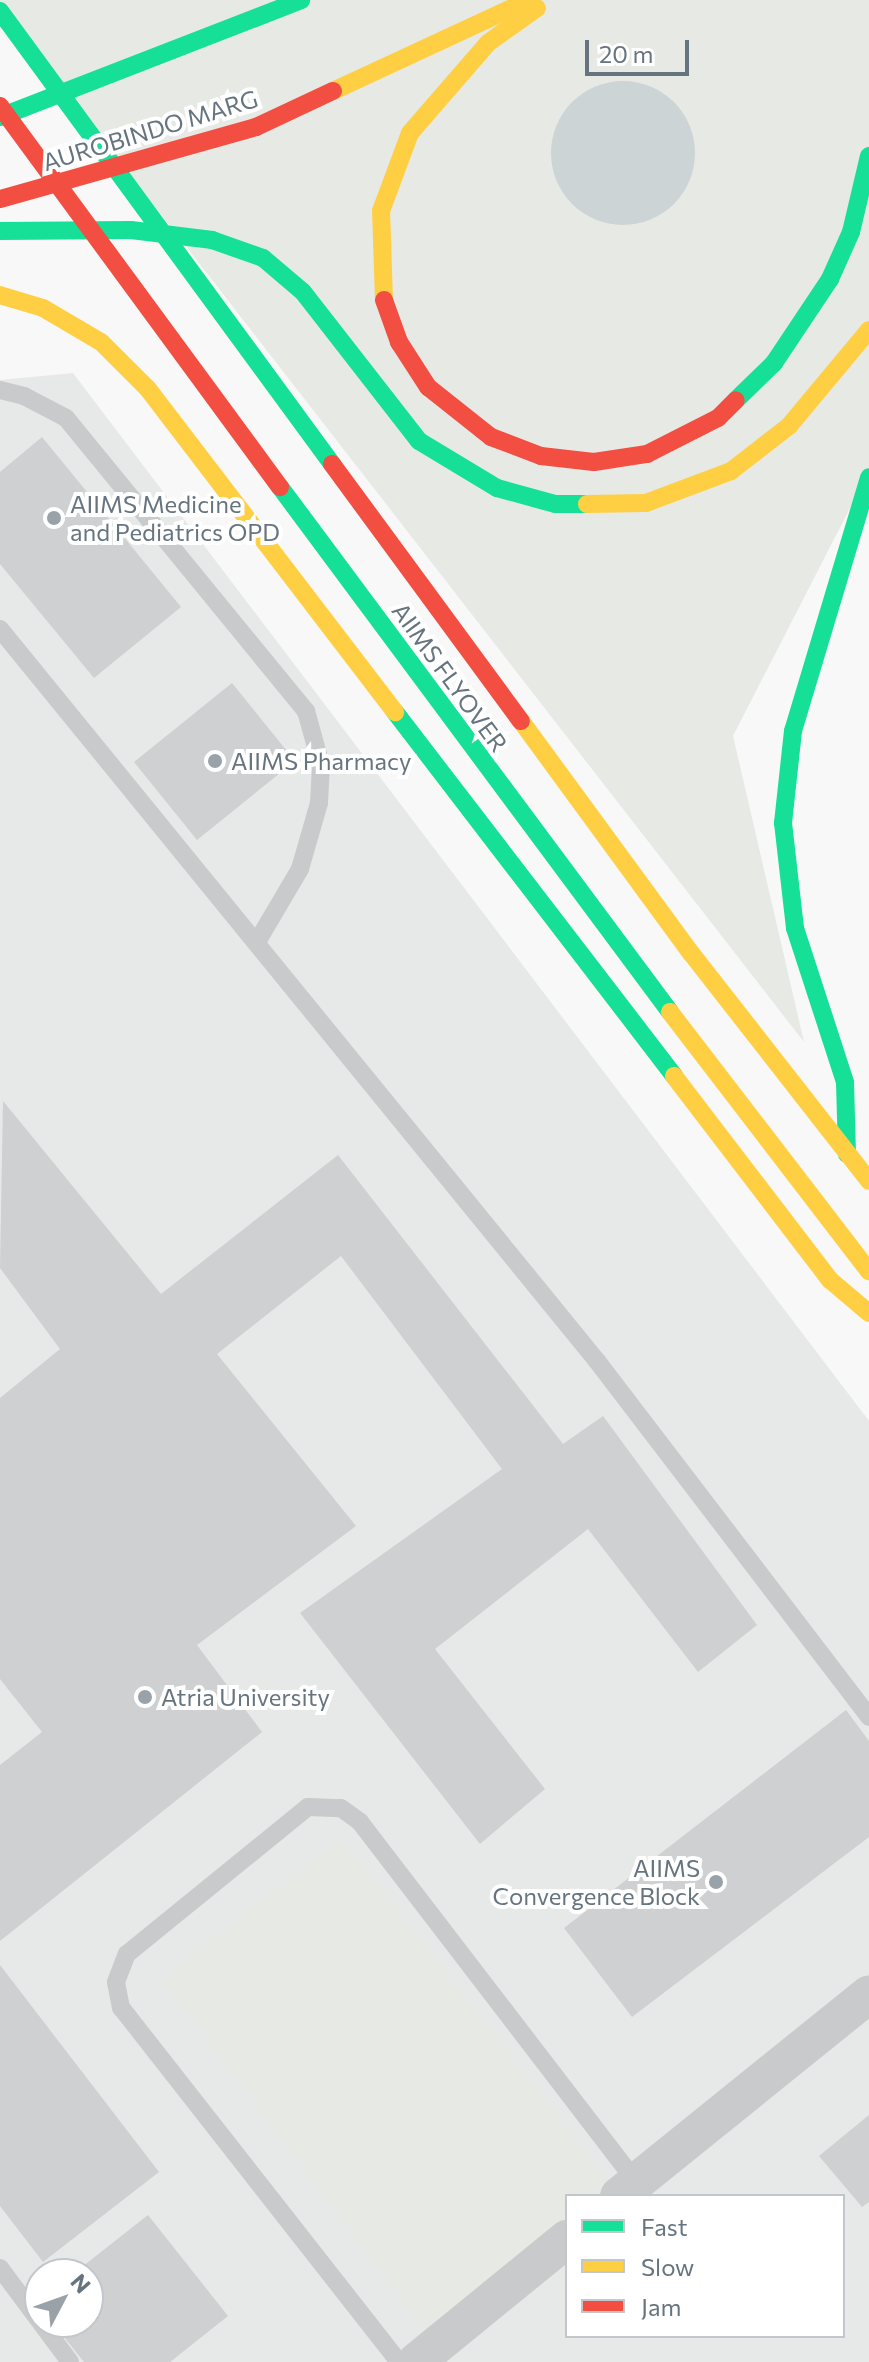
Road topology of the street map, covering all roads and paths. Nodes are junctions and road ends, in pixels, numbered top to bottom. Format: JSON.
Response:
{"nodes":[{"id":1,"x":251,"y":0,"type":"edge"},
{"id":2,"x":301,"y":0,"type":"edge"},
{"id":3,"x":529,"y":0,"type":"edge"},
{"id":4,"x":550,"y":0,"type":"edge"},
{"id":5,"x":0,"y":11,"type":"edge"},
{"id":6,"x":173,"y":52,"type":"junction"},
{"id":7,"x":0,"y":106,"type":"edge"},
{"id":8,"x":0,"y":117,"type":"edge"},
{"id":9,"x":869,"y":156,"type":"edge"},
{"id":10,"x":0,"y":199,"type":"edge"},
{"id":11,"x":0,"y":231,"type":"edge"},
{"id":12,"x":0,"y":295,"type":"edge"},
{"id":13,"x":869,"y":330,"type":"edge"},
{"id":14,"x":0,"y":390,"type":"edge"},
{"id":15,"x":868,"y":482,"type":"edge"},
{"id":16,"x":0,"y":629,"type":"edge"},
{"id":17,"x":257,"y":942,"type":"junction"},
{"id":18,"x":847,"y":1154,"type":"junction"},
{"id":19,"x":869,"y":1181,"type":"edge"},
{"id":20,"x":869,"y":1271,"type":"edge"},
{"id":21,"x":869,"y":1313,"type":"edge"},
{"id":22,"x":869,"y":1717,"type":"edge"},
{"id":23,"x":869,"y":1994,"type":"edge"},
{"id":24,"x":628,"y":2189,"type":"edge"},
{"id":25,"x":565,"y":2241,"type":"edge"},
{"id":26,"x":0,"y":2268,"type":"edge"},
{"id":27,"x":70,"y":2362,"type":"edge"},
{"id":28,"x":399,"y":2362,"type":"edge"},
{"id":29,"x":416,"y":2362,"type":"edge"}],
"edges":[{"from":1,"to":6,"type":"main road"},
{"from":2,"to":6,"type":"main road"},
{"from":3,"to":10,"type":"main road","name":"AUROBINDO MARG"},
{"from":4,"to":9,"type":"main road"},
{"from":5,"to":18,"type":"main road"},
{"from":6,"to":8,"type":"main road"},
{"from":7,"to":20,"type":"main road","name":"AIIMS FLYOVER"},
{"from":11,"to":13,"type":"main road"},
{"from":12,"to":21,"type":"main road"},
{"from":14,"to":17,"type":"lane"},
{"from":15,"to":18,"type":"main road"},
{"from":16,"to":17,"type":"lane"},
{"from":17,"to":22,"type":"lane"},
{"from":18,"to":19,"type":"main road"},
{"from":23,"to":24,"type":"street"},
{"from":24,"to":28,"type":"lane"},
{"from":25,"to":29,"type":"street"},
{"from":26,"to":27,"type":"lane"}]}
